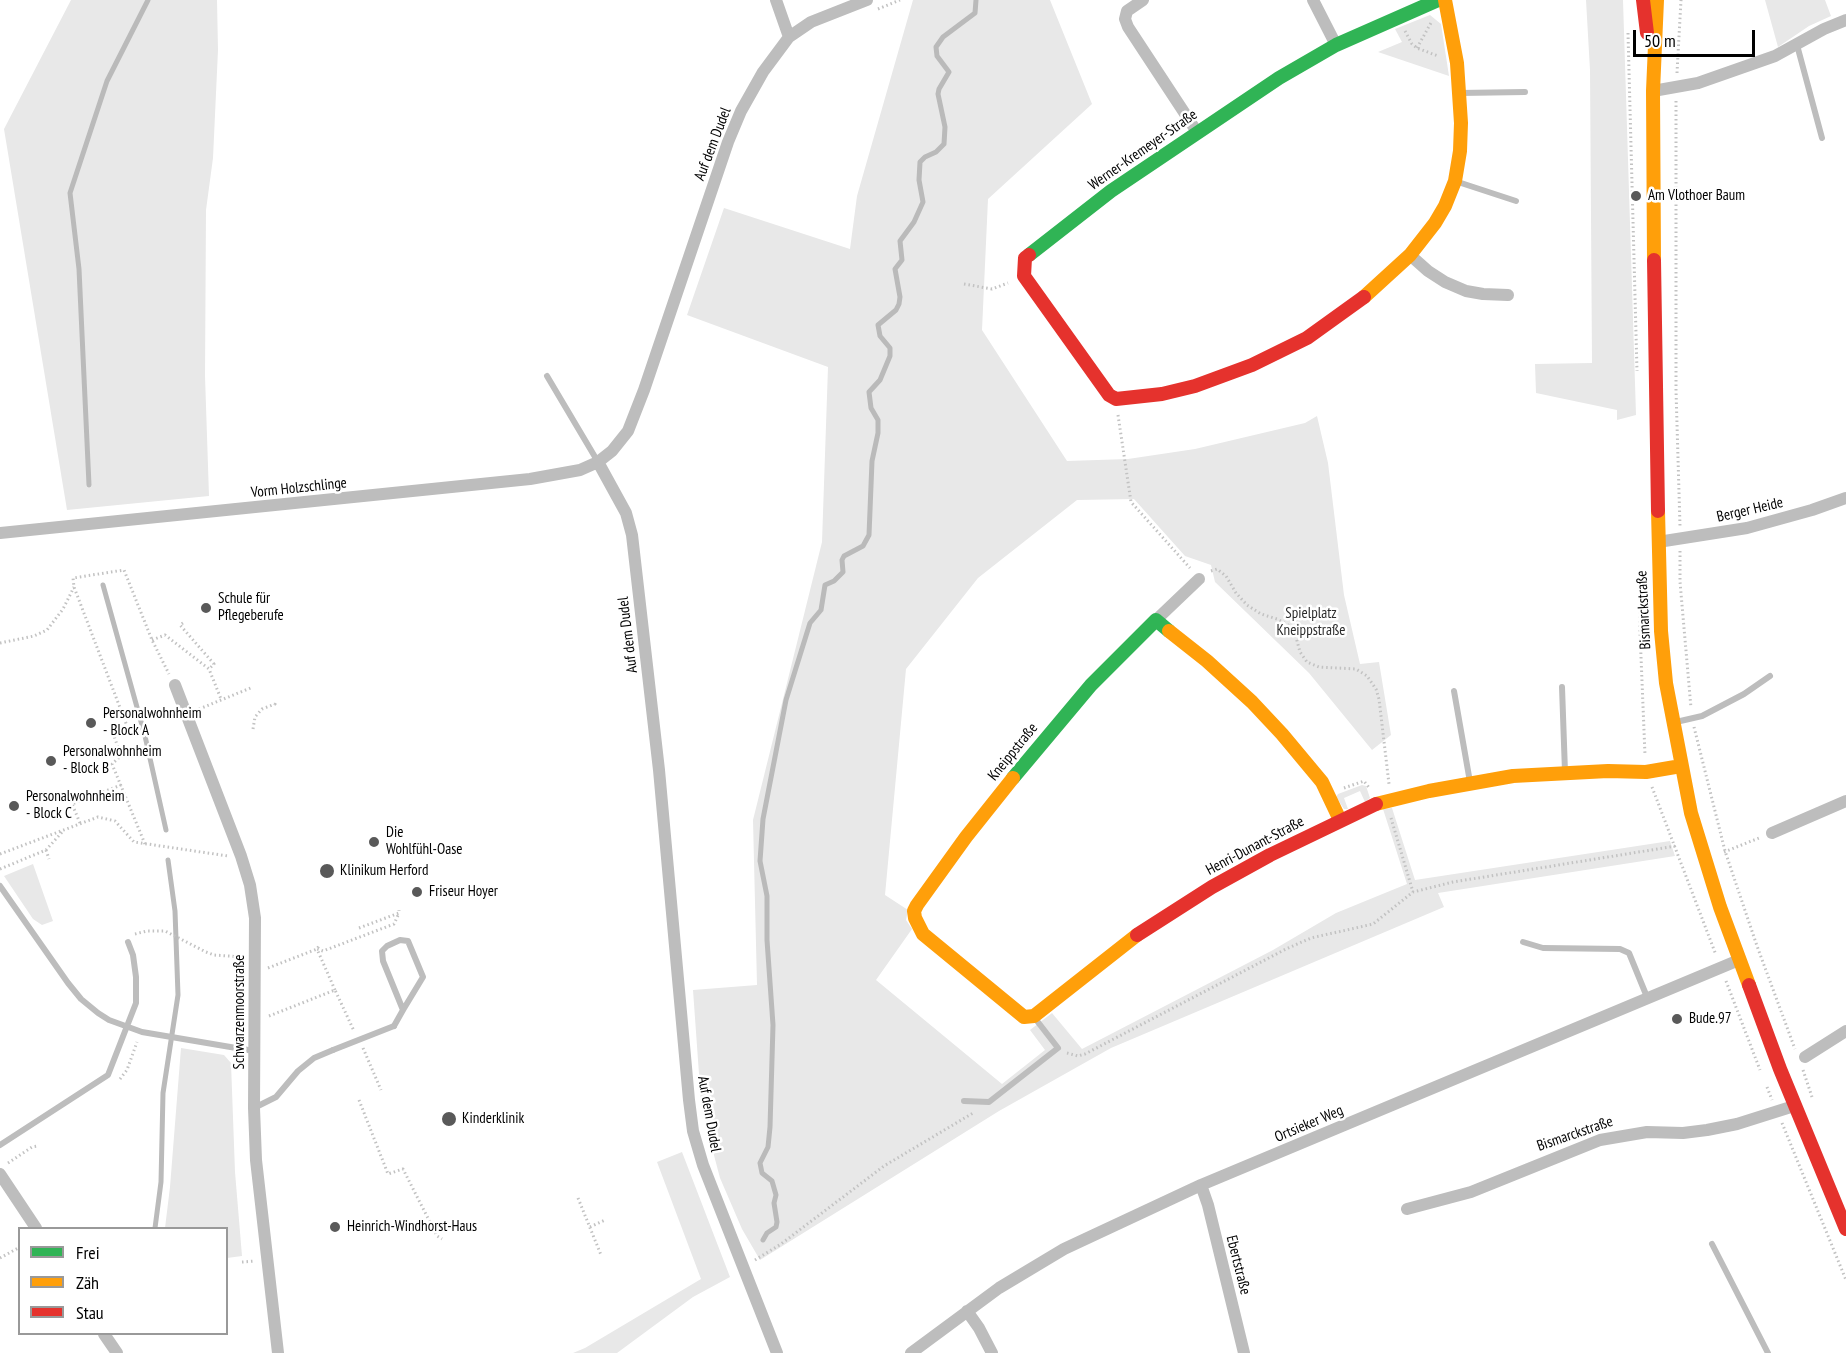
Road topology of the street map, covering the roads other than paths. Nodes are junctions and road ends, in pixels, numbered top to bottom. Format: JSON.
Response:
{"nodes":[{"id":1,"x":776,"y":0,"type":"edge"},
{"id":2,"x":867,"y":0,"type":"edge"},
{"id":3,"x":1143,"y":0,"type":"edge"},
{"id":4,"x":1313,"y":0,"type":"edge"},
{"id":5,"x":1438,"y":0,"type":"edge"},
{"id":6,"x":1445,"y":0,"type":"edge"},
{"id":7,"x":1643,"y":0,"type":"edge"},
{"id":8,"x":1657,"y":0,"type":"edge"},
{"id":9,"x":1846,"y":20,"type":"edge"},
{"id":10,"x":789,"y":37,"type":"junction"},
{"id":11,"x":1336,"y":45,"type":"junction"},
{"id":12,"x":1797,"y":45,"type":"junction"},
{"id":13,"x":1653,"y":91,"type":"junction"},
{"id":14,"x":1525,"y":92,"type":"dead end"},
{"id":15,"x":1460,"y":93,"type":"junction"},
{"id":16,"x":1197,"y":132,"type":"junction"},
{"id":17,"x":1822,"y":138,"type":"dead end"},
{"id":18,"x":1455,"y":181,"type":"junction"},
{"id":19,"x":1516,"y":201,"type":"dead end"},
{"id":20,"x":1410,"y":255,"type":"junction"},
{"id":21,"x":1508,"y":295,"type":"dead end"},
{"id":22,"x":547,"y":376,"type":"dead end"},
{"id":23,"x":598,"y":462,"type":"junction"},
{"id":24,"x":1846,"y":498,"type":"edge"},
{"id":25,"x":0,"y":533,"type":"edge"},
{"id":26,"x":1658,"y":542,"type":"junction"},
{"id":27,"x":1199,"y":579,"type":"road end"},
{"id":28,"x":1156,"y":620,"type":"junction"},
{"id":29,"x":1770,"y":676,"type":"dead end"},
{"id":30,"x":175,"y":685,"type":"road end"},
{"id":31,"x":1562,"y":687,"type":"dead end"},
{"id":32,"x":1454,"y":691,"type":"dead end"},
{"id":33,"x":1673,"y":723,"type":"junction"},
{"id":34,"x":1681,"y":766,"type":"junction"},
{"id":35,"x":1564,"y":772,"type":"junction"},
{"id":36,"x":1470,"y":782,"type":"junction"},
{"id":37,"x":1846,"y":801,"type":"edge"},
{"id":38,"x":1340,"y":820,"type":"junction"},
{"id":39,"x":1772,"y":833,"type":"road end"},
{"id":40,"x":0,"y":886,"type":"edge"},
{"id":41,"x":128,"y":942,"type":"dead end"},
{"id":42,"x":1523,"y":942,"type":"dead end"},
{"id":43,"x":1739,"y":960,"type":"junction"},
{"id":44,"x":1647,"y":997,"type":"junction"},
{"id":45,"x":403,"y":1010,"type":"junction"},
{"id":46,"x":1034,"y":1016,"type":"junction"},
{"id":47,"x":128,"y":1027,"type":"junction"},
{"id":48,"x":1846,"y":1031,"type":"edge"},
{"id":49,"x":255,"y":1051,"type":"junction"},
{"id":50,"x":1801,"y":1058,"type":"road end"},
{"id":51,"x":964,"y":1101,"type":"dead end"},
{"id":52,"x":1794,"y":1106,"type":"junction"},
{"id":53,"x":254,"y":1108,"type":"junction"},
{"id":54,"x":0,"y":1145,"type":"edge"},
{"id":55,"x":3,"y":1169,"type":"edge"},
{"id":56,"x":1201,"y":1185,"type":"junction"},
{"id":57,"x":1407,"y":1209,"type":"dead end"},
{"id":58,"x":35,"y":1227,"type":"edge"},
{"id":59,"x":1846,"y":1229,"type":"edge"},
{"id":60,"x":1712,"y":1244,"type":"dead end"},
{"id":61,"x":967,"y":1311,"type":"junction"},
{"id":62,"x":105,"y":1335,"type":"edge"},
{"id":63,"x":117,"y":1353,"type":"edge"},
{"id":64,"x":278,"y":1353,"type":"edge"},
{"id":65,"x":777,"y":1353,"type":"edge"},
{"id":66,"x":911,"y":1353,"type":"edge"},
{"id":67,"x":992,"y":1353,"type":"edge"},
{"id":68,"x":1244,"y":1353,"type":"edge"},
{"id":69,"x":1767,"y":1353,"type":"edge"}],
"edges":[{"from":1,"to":10,"type":"street"},
{"from":2,"to":10,"type":"street","name":"Auf dem Dudel"},
{"from":3,"to":16,"type":"street"},
{"from":4,"to":11,"type":"street"},
{"from":5,"to":11,"type":"street","name":"Werner-Kremeyer-Straße"},
{"from":6,"to":15,"type":"street"},
{"from":7,"to":13,"type":"street","name":"Bismarckstraße"},
{"from":8,"to":13,"type":"street","name":"Bismarckstraße"},
{"from":9,"to":12,"type":"street"},
{"from":10,"to":23,"type":"street","name":"Auf dem Dudel"},
{"from":11,"to":16,"type":"street","name":"Werner-Kremeyer-Straße"},
{"from":12,"to":13,"type":"street"},
{"from":12,"to":17,"type":"lane"},
{"from":13,"to":26,"type":"street","name":"Bismarckstraße"},
{"from":14,"to":15,"type":"lane"},
{"from":15,"to":18,"type":"street"},
{"from":16,"to":20,"type":"street","name":"Werner-Kremeyer-Straße"},
{"from":18,"to":19,"type":"lane"},
{"from":18,"to":20,"type":"street"},
{"from":20,"to":21,"type":"street"},
{"from":22,"to":23,"type":"lane"},
{"from":23,"to":25,"type":"street","name":"Vorm Holzschlinge"},
{"from":23,"to":65,"type":"street","name":"Auf dem Dudel"},
{"from":24,"to":26,"type":"street","name":"Berger Heide"},
{"from":26,"to":33,"type":"street","name":"Bismarckstraße"},
{"from":27,"to":28,"type":"street","name":"Kneippstraße"},
{"from":28,"to":38,"type":"street"},
{"from":28,"to":46,"type":"street","name":"Kneippstraße"},
{"from":29,"to":33,"type":"lane"},
{"from":30,"to":49,"type":"street","name":"Schwarzenmoorstraße"},
{"from":31,"to":35,"type":"lane"},
{"from":32,"to":36,"type":"lane"},
{"from":33,"to":34,"type":"street","name":"Bismarckstraße"},
{"from":34,"to":35,"type":"street","name":"Henri-Dunant-Straße"},
{"from":34,"to":43,"type":"street","name":"Bismarckstraße"},
{"from":35,"to":36,"type":"street","name":"Henri-Dunant-Straße"},
{"from":36,"to":38,"type":"street","name":"Henri-Dunant-Straße"},
{"from":37,"to":39,"type":"street"},
{"from":38,"to":46,"type":"street","name":"Henri-Dunant-Straße"},
{"from":40,"to":47,"type":"lane"},
{"from":41,"to":47,"type":"lane"},
{"from":42,"to":44,"type":"lane"},
{"from":43,"to":44,"type":"street","name":"Ortsieker Weg"},
{"from":43,"to":52,"type":"street","name":"Bismarckstraße"},
{"from":44,"to":56,"type":"street","name":"Ortsieker Weg"},
{"from":45,"to":45,"type":"lane"},
{"from":45,"to":53,"type":"lane","bridge":true},
{"from":46,"to":51,"type":"lane"},
{"from":47,"to":49,"type":"lane"},
{"from":47,"to":54,"type":"lane"},
{"from":48,"to":50,"type":"street"},
{"from":49,"to":53,"type":"street","name":"Schwarzenmoorstraße"},
{"from":52,"to":57,"type":"street","name":"Bismarckstraße"},
{"from":52,"to":59,"type":"street","name":"Bismarckstraße"},
{"from":53,"to":64,"type":"street","name":"Schwarzenmoorstraße"},
{"from":55,"to":58,"type":"street"},
{"from":56,"to":61,"type":"street","name":"Ortsieker Weg"},
{"from":56,"to":68,"type":"street","name":"Ebertstraße"},
{"from":60,"to":69,"type":"lane"},
{"from":61,"to":66,"type":"street","name":"Ortsieker Weg"},
{"from":61,"to":67,"type":"street"},
{"from":62,"to":63,"type":"street"}]}
